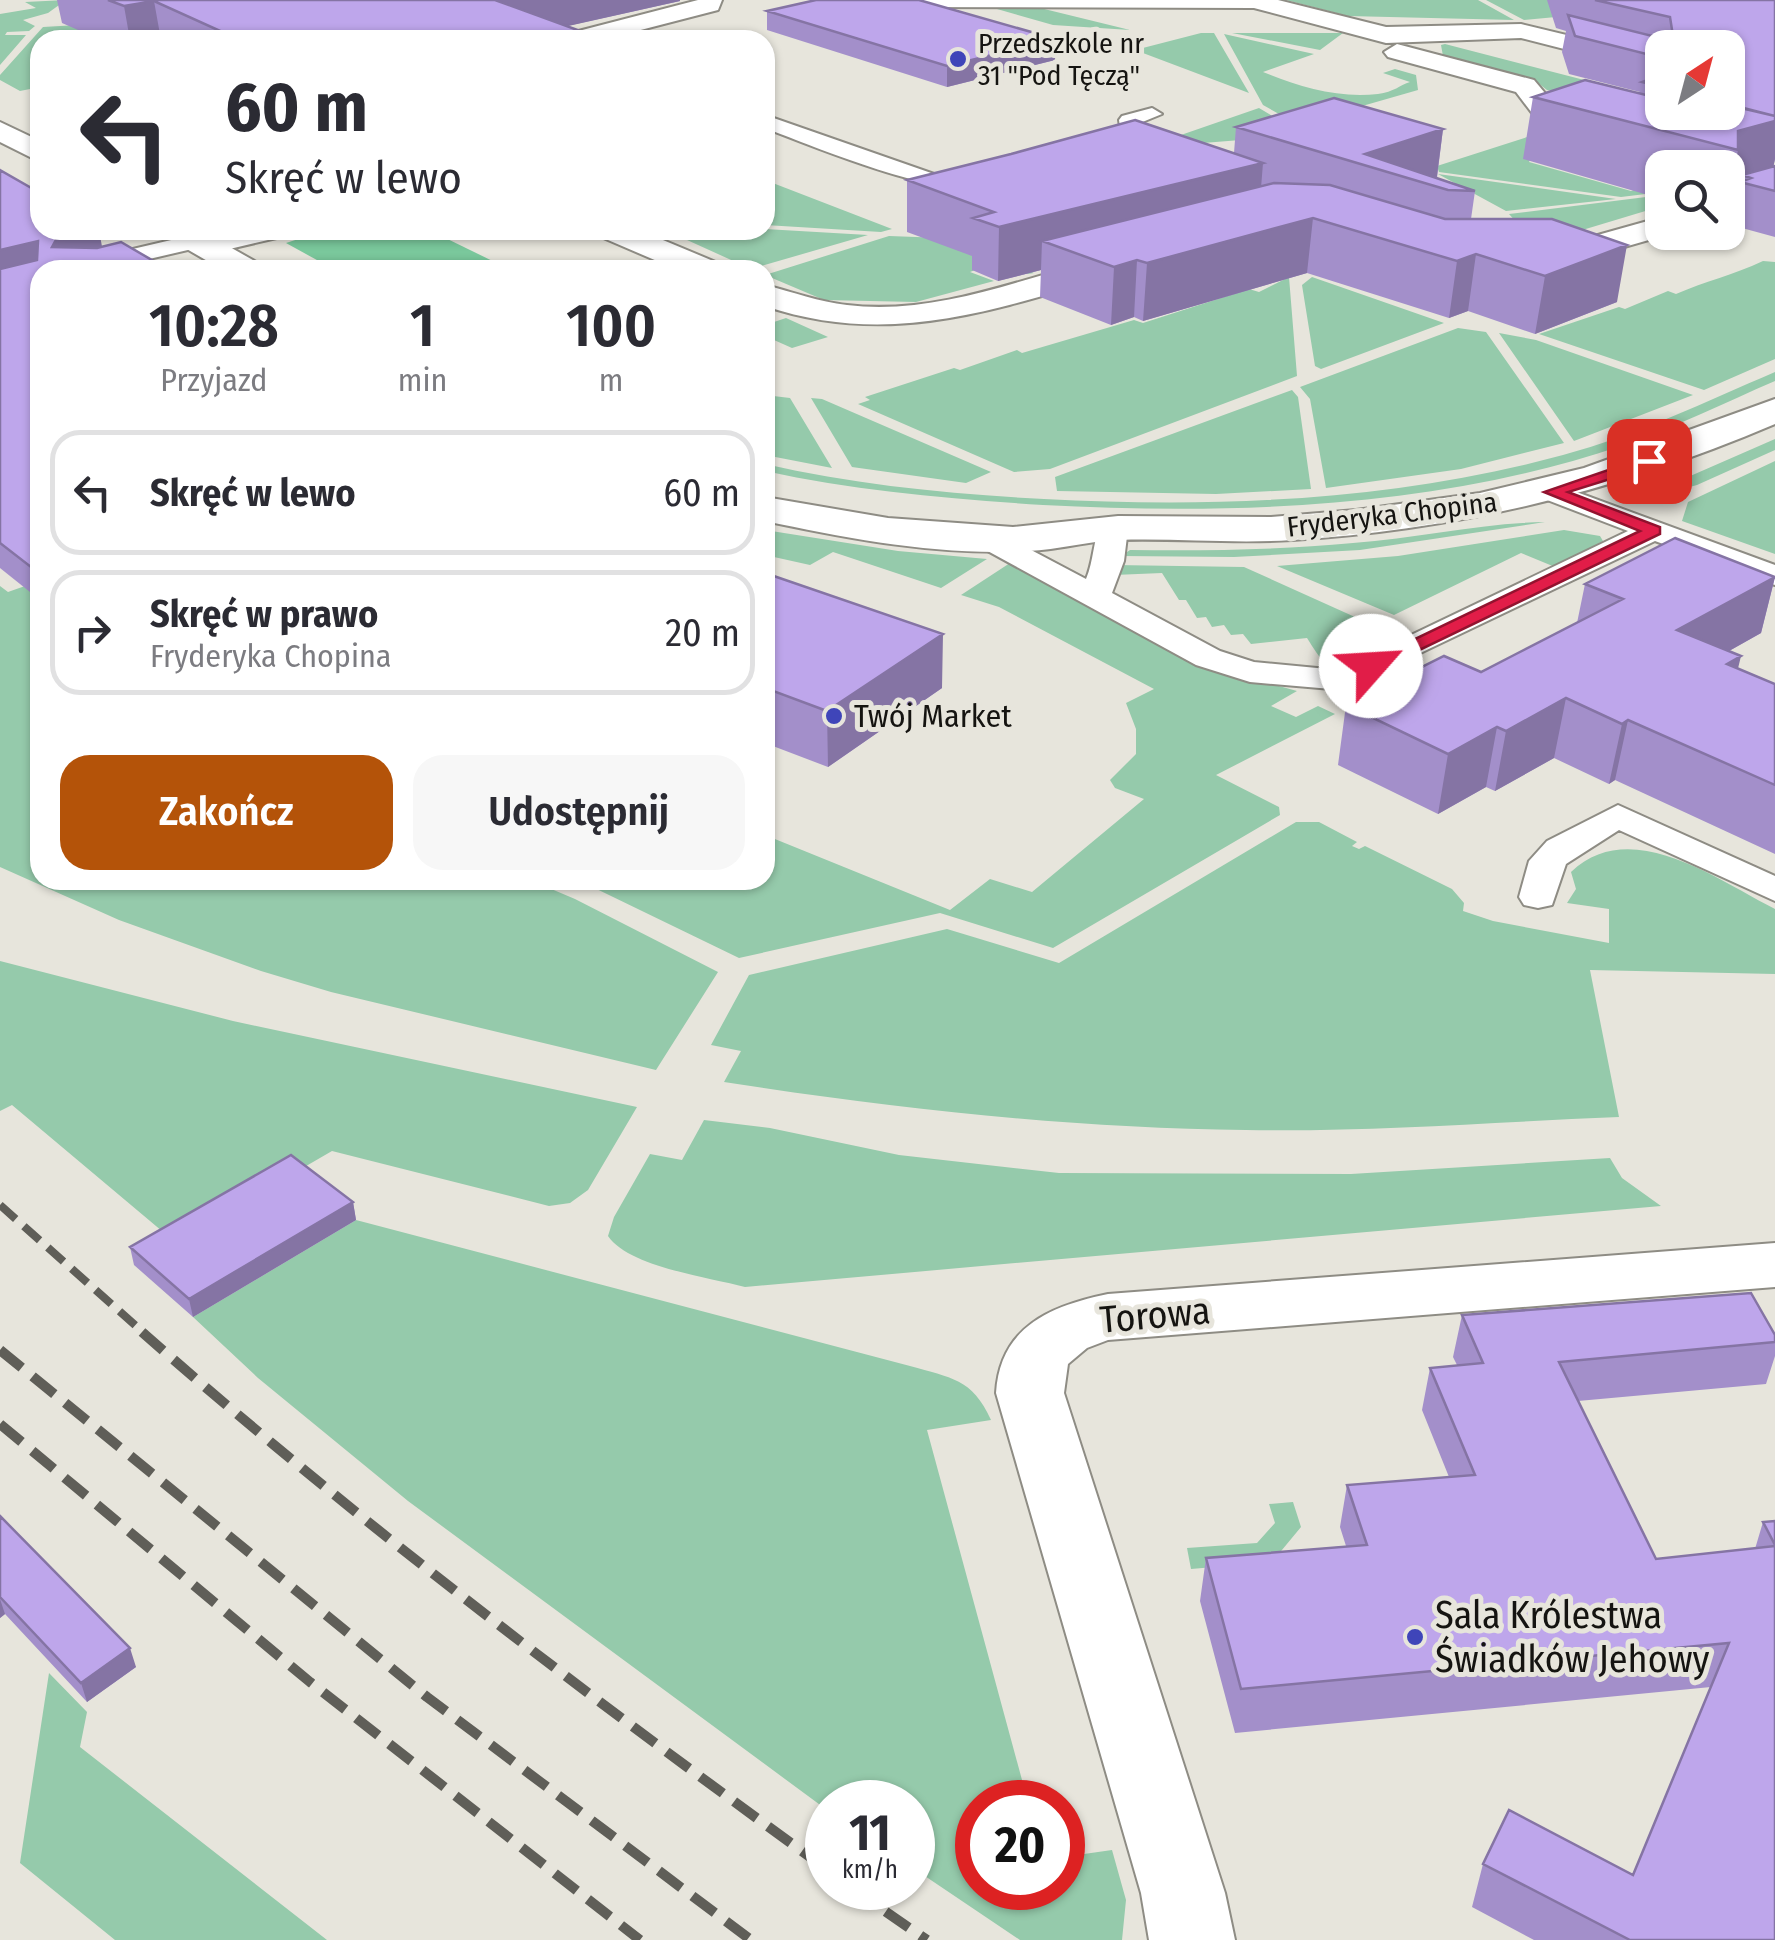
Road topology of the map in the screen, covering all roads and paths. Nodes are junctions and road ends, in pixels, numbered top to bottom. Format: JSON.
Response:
{"nodes":[{"id":1,"x":710,"y":0,"type":"edge"},
{"id":2,"x":883,"y":0,"type":"edge"},
{"id":3,"x":1252,"y":0,"type":"edge"},
{"id":4,"x":1093,"y":1,"type":"edge"},
{"id":5,"x":611,"y":30,"type":"edge"},
{"id":6,"x":1397,"y":52,"type":"dead end"},
{"id":7,"x":1645,"y":62,"type":"edge"},
{"id":8,"x":1152,"y":114,"type":"dead end"},
{"id":9,"x":1522,"y":118,"type":"dead end"},
{"id":10,"x":775,"y":125,"type":"edge"},
{"id":11,"x":0,"y":130,"type":"edge"},
{"id":12,"x":1621,"y":138,"type":"joint"},
{"id":13,"x":30,"y":147,"type":"edge"},
{"id":14,"x":1151,"y":164,"type":"edge"},
{"id":15,"x":990,"y":181,"type":"edge"},
{"id":16,"x":1775,"y":194,"type":"edge"},
{"id":17,"x":1745,"y":203,"type":"edge"},
{"id":18,"x":1645,"y":231,"type":"edge"},
{"id":19,"x":188,"y":240,"type":"edge"},
{"id":20,"x":194,"y":240,"type":"edge"},
{"id":21,"x":636,"y":240,"type":"edge"},
{"id":22,"x":1137,"y":258,"type":"edge"},
{"id":23,"x":111,"y":260,"type":"edge"},
{"id":24,"x":229,"y":260,"type":"edge"},
{"id":25,"x":682,"y":260,"type":"edge"},
{"id":26,"x":1506,"y":262,"type":"edge"},
{"id":27,"x":775,"y":300,"type":"edge"},
{"id":28,"x":1775,"y":410,"type":"edge"},
{"id":29,"x":775,"y":486,"type":"edge"},
{"id":30,"x":1552,"y":492,"type":"junction"},
{"id":31,"x":775,"y":511,"type":"edge"},
{"id":32,"x":1113,"y":528,"type":"junction"},
{"id":33,"x":1654,"y":530,"type":"junction"},
{"id":34,"x":984,"y":537,"type":"junction"},
{"id":35,"x":1775,"y":576,"type":"edge"},
{"id":36,"x":1094,"y":596,"type":"junction"},
{"id":37,"x":1775,"y":890,"type":"edge"},
{"id":38,"x":1538,"y":897,"type":"dead end"},
{"id":39,"x":1775,"y":1265,"type":"edge"},
{"id":40,"x":1192,"y":1940,"type":"edge"}],
"edges":[{"from":1,"to":5,"type":"street"},
{"from":2,"to":4,"type":"street"},
{"from":3,"to":4,"type":"street"},
{"from":3,"to":7,"type":"street"},
{"from":6,"to":12,"type":"street"},
{"from":8,"to":14,"type":"lane"},
{"from":9,"to":12,"type":"lane"},
{"from":10,"to":15,"type":"lane"},
{"from":11,"to":13,"type":"street"},
{"from":16,"to":17,"type":"street"},
{"from":18,"to":26,"type":"street"},
{"from":19,"to":23,"type":"lane"},
{"from":20,"to":24,"type":"street"},
{"from":21,"to":25,"type":"street"},
{"from":22,"to":27,"type":"street"},
{"from":28,"to":30,"type":"street","name":"Fryderyka Chopina"},
{"from":29,"to":32,"type":"street","name":"Fryderyka Chopina"},
{"from":30,"to":32,"type":"street","name":"Fryderyka Chopina"},
{"from":30,"to":33,"type":"lane"},
{"from":31,"to":34,"type":"street","name":"Fryderyka Chopina"},
{"from":32,"to":34,"type":"street","name":"Fryderyka Chopina"},
{"from":32,"to":36,"type":"lane"},
{"from":33,"to":35,"type":"lane"},
{"from":33,"to":36,"type":"lane"},
{"from":34,"to":36,"type":"lane"},
{"from":37,"to":38,"type":"lane"},
{"from":39,"to":40,"type":"street","name":"Torowa"}]}
